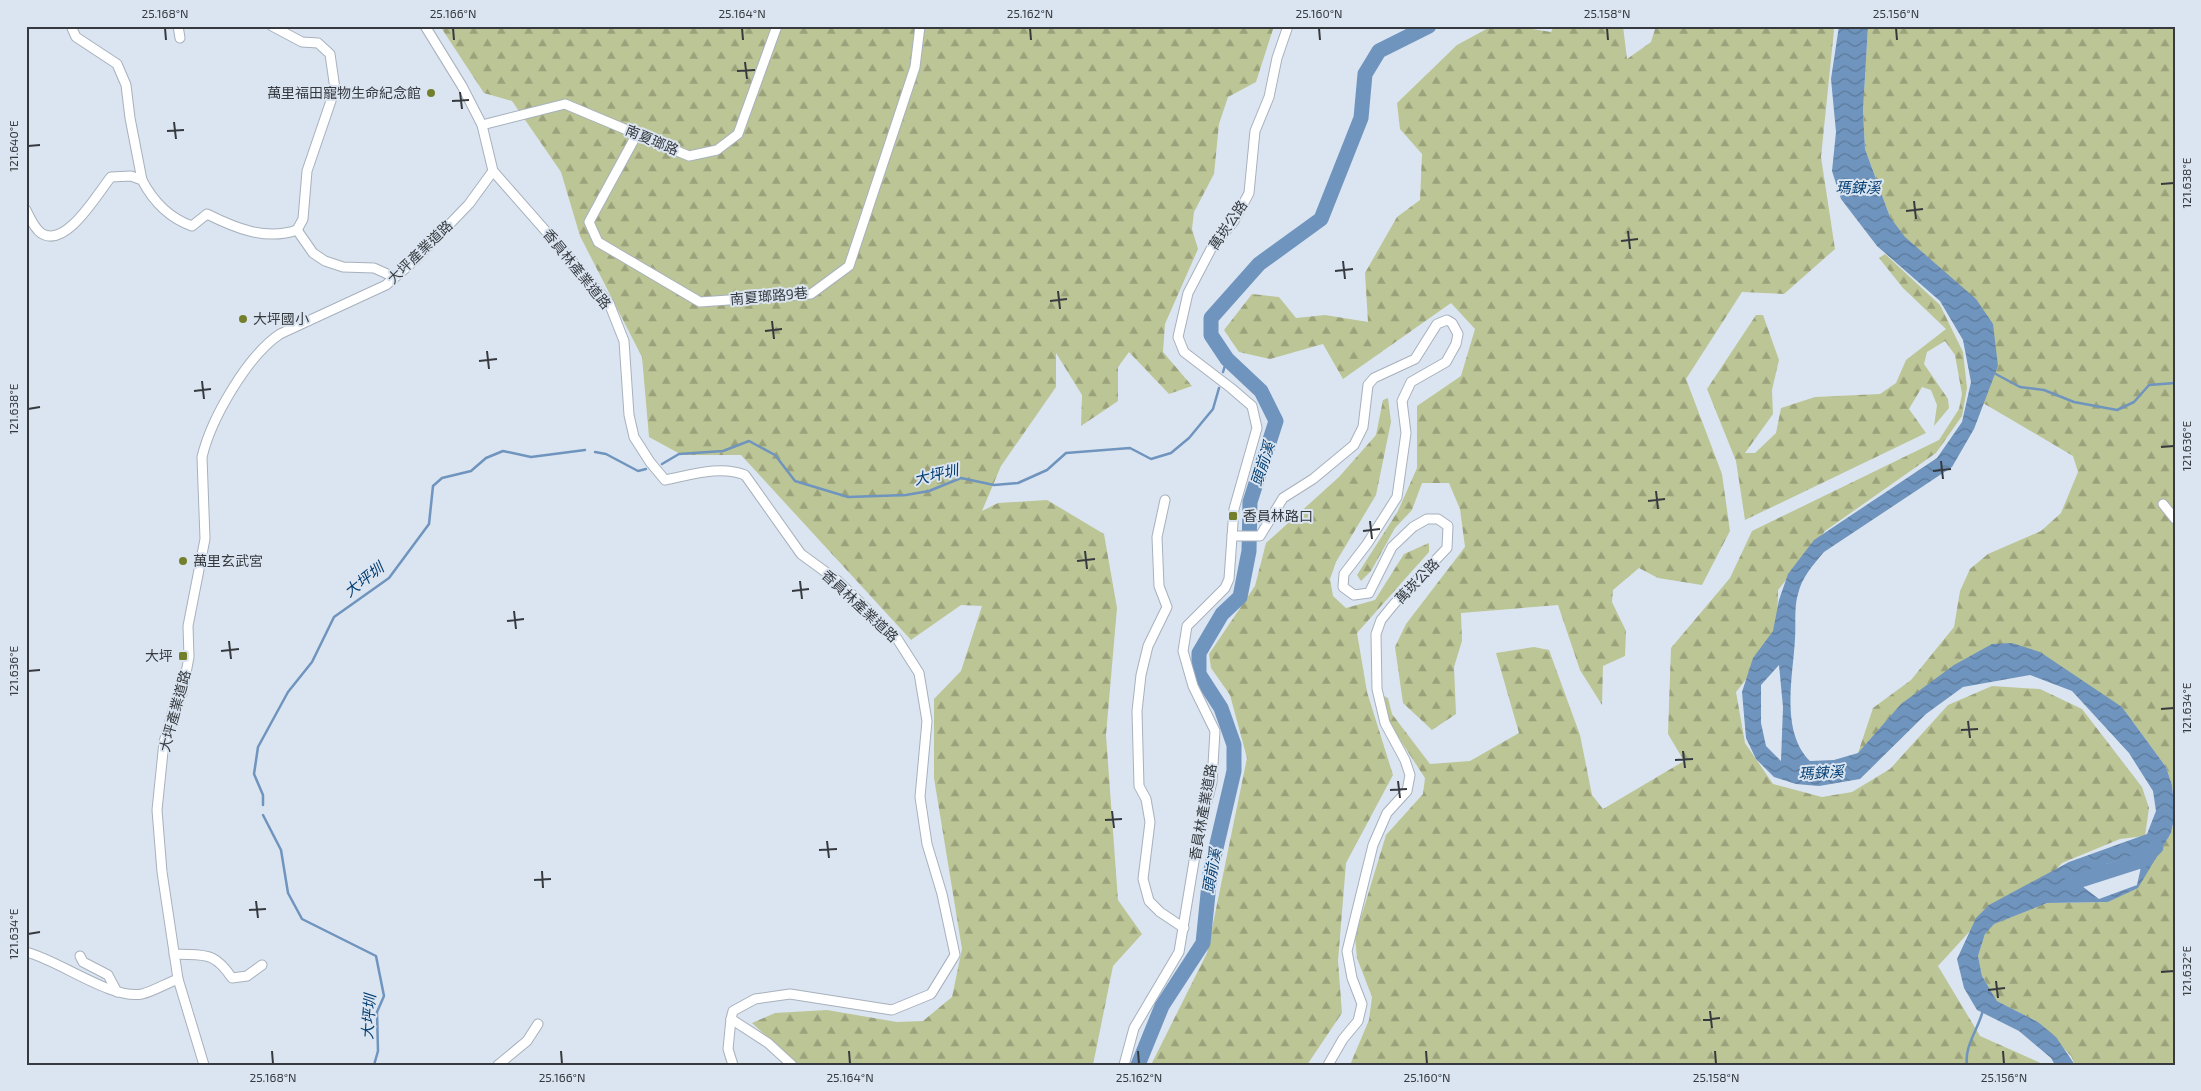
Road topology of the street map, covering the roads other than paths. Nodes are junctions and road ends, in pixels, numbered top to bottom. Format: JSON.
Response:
{"nodes":[{"id":1,"x":71,"y":26,"type":"edge"},
{"id":2,"x":178,"y":26,"type":"edge"},
{"id":3,"x":272,"y":26,"type":"edge"},
{"id":4,"x":425,"y":26,"type":"edge"},
{"id":5,"x":777,"y":26,"type":"edge"},
{"id":6,"x":920,"y":26,"type":"edge"},
{"id":7,"x":1288,"y":26,"type":"edge"},
{"id":8,"x":180,"y":38,"type":"dead end"},
{"id":9,"x":482,"y":126,"type":"junction"},
{"id":10,"x":637,"y":134,"type":"junction"},
{"id":11,"x":493,"y":171,"type":"junction"},
{"id":12,"x":142,"y":180,"type":"junction"},
{"id":13,"x":26,"y":210,"type":"edge"},
{"id":14,"x":297,"y":230,"type":"junction"},
{"id":15,"x":394,"y":277,"type":"junction"},
{"id":16,"x":1164,"y":500,"type":"dead end"},
{"id":17,"x":2163,"y":504,"type":"dead end"},
{"id":18,"x":2175,"y":519,"type":"edge"},
{"id":19,"x":1232,"y":536,"type":"junction"},
{"id":20,"x":1184,"y":928,"type":"junction"},
{"id":21,"x":26,"y":952,"type":"edge"},
{"id":22,"x":174,"y":954,"type":"junction"},
{"id":23,"x":80,"y":956,"type":"dead end"},
{"id":24,"x":262,"y":965,"type":"dead end"},
{"id":25,"x":178,"y":978,"type":"junction"},
{"id":26,"x":117,"y":992,"type":"junction"},
{"id":27,"x":731,"y":1019,"type":"junction"},
{"id":28,"x":538,"y":1024,"type":"dead end"},
{"id":29,"x":204,"y":1065,"type":"edge"},
{"id":30,"x":498,"y":1065,"type":"edge"},
{"id":31,"x":733,"y":1065,"type":"edge"},
{"id":32,"x":792,"y":1065,"type":"edge"},
{"id":33,"x":1124,"y":1065,"type":"edge"},
{"id":34,"x":1328,"y":1065,"type":"edge"}],
"edges":[{"from":1,"to":12,"type":"street"},
{"from":2,"to":8,"type":"street"},
{"from":3,"to":14,"type":"street"},
{"from":4,"to":9,"type":"street"},
{"from":5,"to":10,"type":"street","name":"南夏瑯路"},
{"from":6,"to":10,"type":"street","name":"南夏瑯路9巷"},
{"from":7,"to":19,"type":"street","name":"萬崁公路"},
{"from":9,"to":10,"type":"street","name":"南夏瑯路"},
{"from":9,"to":11,"type":"street"},
{"from":11,"to":15,"type":"street","name":"大坪產業道路"},
{"from":11,"to":27,"type":"street","name":"香員林產業道路"},
{"from":12,"to":13,"type":"street"},
{"from":12,"to":14,"type":"street"},
{"from":14,"to":15,"type":"street"},
{"from":15,"to":22,"type":"street","name":"大坪產業道路"},
{"from":16,"to":20,"type":"street"},
{"from":17,"to":18,"type":"street"},
{"from":19,"to":20,"type":"street","name":"香員林產業道路"},
{"from":19,"to":34,"type":"street","name":"萬崁公路"},
{"from":20,"to":33,"type":"street","name":"香員林產業道路"},
{"from":21,"to":26,"type":"street"},
{"from":22,"to":24,"type":"street"},
{"from":22,"to":25,"type":"street","name":"大坪產業道路"},
{"from":23,"to":26,"type":"street"},
{"from":25,"to":26,"type":"street"},
{"from":25,"to":29,"type":"street","name":"大坪產業道路"},
{"from":27,"to":31,"type":"street"},
{"from":27,"to":32,"type":"street"},
{"from":28,"to":30,"type":"street"}]}
